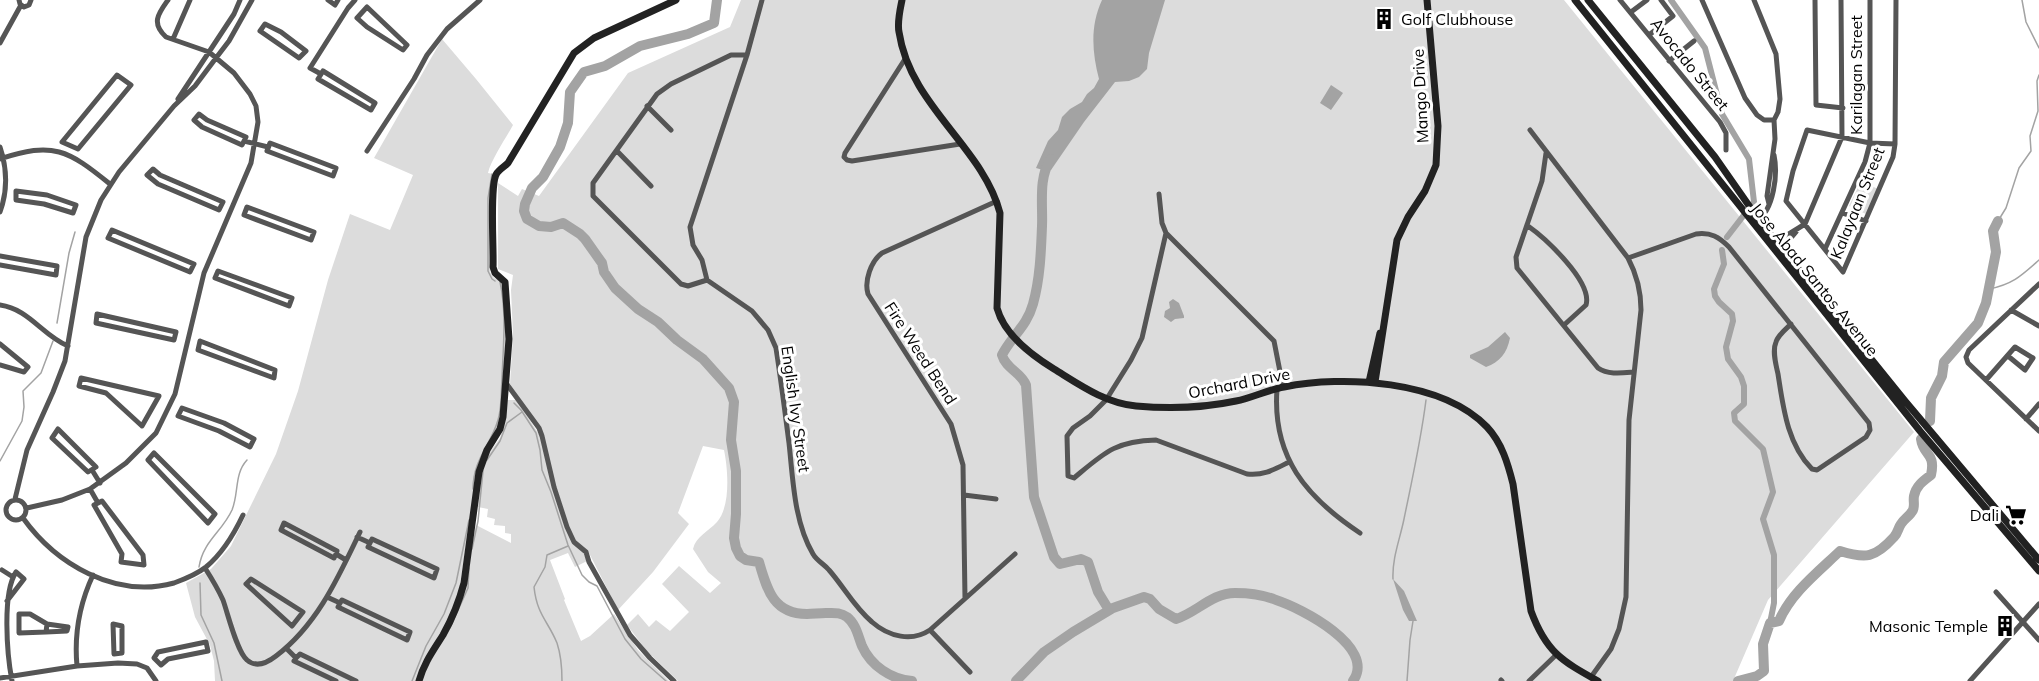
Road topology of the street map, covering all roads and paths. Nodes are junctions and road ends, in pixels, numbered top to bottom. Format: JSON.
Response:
{"nodes":[{"id":1,"x":30,"y":0,"type":"edge"},
{"id":2,"x":168,"y":0,"type":"edge"},
{"id":3,"x":190,"y":0,"type":"edge"},
{"id":4,"x":240,"y":0,"type":"edge"},
{"id":5,"x":252,"y":0,"type":"edge"},
{"id":6,"x":328,"y":0,"type":"edge"},
{"id":7,"x":480,"y":0,"type":"edge"},
{"id":8,"x":676,"y":0,"type":"edge"},
{"id":9,"x":762,"y":0,"type":"edge"},
{"id":10,"x":902,"y":0,"type":"edge"},
{"id":11,"x":1427,"y":0,"type":"edge"},
{"id":12,"x":1575,"y":0,"type":"edge"},
{"id":13,"x":1588,"y":0,"type":"edge"},
{"id":14,"x":1620,"y":0,"type":"edge"},
{"id":15,"x":1647,"y":0,"type":"edge"},
{"id":16,"x":1661,"y":0,"type":"edge"},
{"id":17,"x":1702,"y":0,"type":"edge"},
{"id":18,"x":1754,"y":0,"type":"edge"},
{"id":19,"x":1815,"y":0,"type":"edge"},
{"id":20,"x":1841,"y":0,"type":"edge"},
{"id":21,"x":1870,"y":0,"type":"edge"},
{"id":22,"x":1896,"y":0,"type":"edge"},
{"id":23,"x":338,"y":1,"type":"edge"},
{"id":24,"x":20,"y":3,"type":"edge"},
{"id":25,"x":352,"y":4,"type":"edge"},
{"id":26,"x":1631,"y":12,"type":"junction"},
{"id":27,"x":362,"y":13,"type":"junction"},
{"id":28,"x":1649,"y":35,"type":"junction"},
{"id":29,"x":173,"y":39,"type":"junction"},
{"id":30,"x":1694,"y":41,"type":"dead end"},
{"id":31,"x":0,"y":43,"type":"edge"},
{"id":32,"x":209,"y":52,"type":"junction"},
{"id":33,"x":303,"y":55,"type":"junction"},
{"id":34,"x":747,"y":55,"type":"junction"},
{"id":35,"x":216,"y":58,"type":"junction"},
{"id":36,"x":905,"y":59,"type":"junction"},
{"id":37,"x":1669,"y":61,"type":"junction"},
{"id":38,"x":313,"y":62,"type":"junction"},
{"id":39,"x":321,"y":75,"type":"junction"},
{"id":40,"x":174,"y":106,"type":"junction"},
{"id":41,"x":647,"y":106,"type":"junction"},
{"id":42,"x":1842,"y":108,"type":"junction"},
{"id":43,"x":1773,"y":120,"type":"junction"},
{"id":44,"x":671,"y":130,"type":"dead end"},
{"id":45,"x":1530,"y":130,"type":"dead end"},
{"id":46,"x":1842,"y":137,"type":"junction"},
{"id":47,"x":244,"y":141,"type":"junction"},
{"id":48,"x":1870,"y":143,"type":"junction"},
{"id":49,"x":255,"y":144,"type":"junction"},
{"id":50,"x":960,"y":144,"type":"junction"},
{"id":51,"x":1895,"y":144,"type":"junction"},
{"id":52,"x":0,"y":147,"type":"edge"},
{"id":53,"x":71,"y":147,"type":"junction"},
{"id":54,"x":268,"y":147,"type":"junction"},
{"id":55,"x":1726,"y":150,"type":"dead end"},
{"id":56,"x":367,"y":151,"type":"dead end"},
{"id":57,"x":617,"y":151,"type":"junction"},
{"id":58,"x":65,"y":153,"type":"junction"},
{"id":59,"x":1546,"y":153,"type":"junction"},
{"id":60,"x":2,"y":158,"type":"edge"},
{"id":61,"x":110,"y":184,"type":"junction"},
{"id":62,"x":651,"y":186,"type":"dead end"},
{"id":63,"x":1159,"y":194,"type":"dead end"},
{"id":64,"x":6,"y":195,"type":"junction"},
{"id":65,"x":15,"y":195,"type":"junction"},
{"id":66,"x":997,"y":201,"type":"junction"},
{"id":67,"x":221,"y":205,"type":"junction"},
{"id":68,"x":1743,"y":205,"type":"junction"},
{"id":69,"x":232,"y":208,"type":"junction"},
{"id":70,"x":246,"y":211,"type":"junction"},
{"id":71,"x":0,"y":212,"type":"edge"},
{"id":72,"x":1842,"y":213,"type":"junction"},
{"id":73,"x":1754,"y":219,"type":"junction"},
{"id":74,"x":1866,"y":221,"type":"junction"},
{"id":75,"x":1805,"y":224,"type":"junction"},
{"id":76,"x":1528,"y":226,"type":"junction"},
{"id":77,"x":1166,"y":233,"type":"junction"},
{"id":78,"x":1778,"y":246,"type":"junction"},
{"id":79,"x":1825,"y":249,"type":"junction"},
{"id":80,"x":0,"y":256,"type":"edge"},
{"id":81,"x":1628,"y":258,"type":"junction"},
{"id":82,"x":0,"y":265,"type":"edge"},
{"id":83,"x":192,"y":268,"type":"junction"},
{"id":84,"x":204,"y":272,"type":"junction"},
{"id":85,"x":216,"y":275,"type":"junction"},
{"id":86,"x":707,"y":280,"type":"junction"},
{"id":87,"x":2038,"y":286,"type":"edge"},
{"id":88,"x":0,"y":305,"type":"edge"},
{"id":89,"x":2011,"y":310,"type":"junction"},
{"id":90,"x":1791,"y":324,"type":"junction"},
{"id":91,"x":1564,"y":325,"type":"junction"},
{"id":92,"x":2039,"y":326,"type":"edge"},
{"id":93,"x":175,"y":337,"type":"junction"},
{"id":94,"x":188,"y":341,"type":"junction"},
{"id":95,"x":0,"y":344,"type":"edge"},
{"id":96,"x":68,"y":346,"type":"junction"},
{"id":97,"x":199,"y":346,"type":"junction"},
{"id":98,"x":2008,"y":356,"type":"junction"},
{"id":99,"x":0,"y":365,"type":"edge"},
{"id":100,"x":1634,"y":372,"type":"junction"},
{"id":101,"x":1986,"y":381,"type":"junction"},
{"id":102,"x":1372,"y":382,"type":"junction"},
{"id":103,"x":506,"y":383,"type":"junction"},
{"id":104,"x":1280,"y":388,"type":"junction"},
{"id":105,"x":1106,"y":400,"type":"junction"},
{"id":106,"x":2039,"y":404,"type":"edge"},
{"id":107,"x":170,"y":408,"type":"junction"},
{"id":108,"x":180,"y":411,"type":"junction"},
{"id":109,"x":152,"y":412,"type":"junction"},
{"id":110,"x":2026,"y":418,"type":"junction"},
{"id":111,"x":163,"y":421,"type":"junction"},
{"id":112,"x":2039,"y":431,"type":"edge"},
{"id":113,"x":143,"y":448,"type":"junction"},
{"id":114,"x":151,"y":456,"type":"junction"},
{"id":115,"x":1289,"y":462,"type":"junction"},
{"id":116,"x":92,"y":470,"type":"junction"},
{"id":117,"x":100,"y":483,"type":"junction"},
{"id":118,"x":90,"y":489,"type":"junction"},
{"id":119,"x":964,"y":495,"type":"junction"},
{"id":120,"x":15,"y":499,"type":"junction"},
{"id":121,"x":996,"y":499,"type":"dead end"},
{"id":122,"x":98,"y":503,"type":"junction"},
{"id":123,"x":27,"y":508,"type":"junction"},
{"id":124,"x":4,"y":512,"type":"edge"},
{"id":125,"x":243,"y":515,"type":"dead end"},
{"id":126,"x":0,"y":517,"type":"edge"},
{"id":127,"x":23,"y":518,"type":"junction"},
{"id":128,"x":1360,"y":533,"type":"dead end"},
{"id":129,"x":370,"y":543,"type":"junction"},
{"id":130,"x":336,"y":554,"type":"junction"},
{"id":131,"x":1015,"y":554,"type":"dead end"},
{"id":132,"x":346,"y":560,"type":"junction"},
{"id":133,"x":2039,"y":560,"type":"edge"},
{"id":134,"x":205,"y":568,"type":"junction"},
{"id":135,"x":0,"y":571,"type":"edge"},
{"id":136,"x":2039,"y":571,"type":"edge"},
{"id":137,"x":93,"y":575,"type":"junction"},
{"id":138,"x":13,"y":577,"type":"junction"},
{"id":139,"x":1996,"y":592,"type":"dead end"},
{"id":140,"x":327,"y":597,"type":"junction"},
{"id":141,"x":965,"y":598,"type":"junction"},
{"id":142,"x":7,"y":601,"type":"junction"},
{"id":143,"x":340,"y":603,"type":"junction"},
{"id":144,"x":2039,"y":604,"type":"edge"},
{"id":145,"x":298,"y":620,"type":"junction"},
{"id":146,"x":2023,"y":622,"type":"junction"},
{"id":147,"x":8,"y":624,"type":"junction"},
{"id":148,"x":18,"y":624,"type":"junction"},
{"id":149,"x":47,"y":624,"type":"junction"},
{"id":150,"x":306,"y":627,"type":"junction"},
{"id":151,"x":930,"y":630,"type":"junction"},
{"id":152,"x":46,"y":632,"type":"junction"},
{"id":153,"x":0,"y":638,"type":"edge"},
{"id":154,"x":8,"y":638,"type":"junction"},
{"id":155,"x":2039,"y":640,"type":"edge"},
{"id":156,"x":286,"y":648,"type":"junction"},
{"id":157,"x":118,"y":653,"type":"junction"},
{"id":158,"x":1556,"y":655,"type":"junction"},
{"id":159,"x":296,"y":658,"type":"junction"},
{"id":160,"x":158,"y":662,"type":"junction"},
{"id":161,"x":118,"y":663,"type":"junction"},
{"id":162,"x":77,"y":666,"type":"junction"},
{"id":163,"x":150,"y":670,"type":"junction"},
{"id":164,"x":970,"y":672,"type":"dead end"},
{"id":165,"x":0,"y":678,"type":"edge"},
{"id":166,"x":11,"y":679,"type":"edge"},
{"id":167,"x":1594,"y":679,"type":"edge"},
{"id":168,"x":156,"y":681,"type":"edge"},
{"id":169,"x":336,"y":681,"type":"edge"},
{"id":170,"x":356,"y":681,"type":"edge"},
{"id":171,"x":419,"y":681,"type":"edge"},
{"id":172,"x":674,"y":681,"type":"edge"},
{"id":173,"x":1529,"y":681,"type":"edge"},
{"id":174,"x":1970,"y":681,"type":"edge"}],
"edges":[{"from":1,"to":24,"type":"street"},
{"from":2,"to":29,"type":"street"},
{"from":3,"to":29,"type":"street"},
{"from":4,"to":32,"type":"street"},
{"from":5,"to":35,"type":"street"},
{"from":6,"to":23,"type":"street"},
{"from":7,"to":56,"type":"street"},
{"from":8,"to":103,"type":"street"},
{"from":9,"to":34,"type":"street"},
{"from":10,"to":36,"type":"street","name":"Orchard Drive"},
{"from":11,"to":102,"type":"street","name":"Mango Drive"},
{"from":12,"to":68,"type":"street","name":"Jose Abad Santos Avenue"},
{"from":13,"to":68,"type":"street","name":"Jose Abad Santos Avenue"},
{"from":14,"to":26,"type":"street","name":"Avocado Street"},
{"from":15,"to":26,"type":"street"},
{"from":16,"to":28,"type":"street"},
{"from":17,"to":43,"type":"street"},
{"from":18,"to":43,"type":"street"},
{"from":19,"to":42,"type":"street"},
{"from":20,"to":42,"type":"street"},
{"from":21,"to":48,"type":"street","name":"Karilagan Street"},
{"from":22,"to":51,"type":"street","name":"Kalayaan Street"},
{"from":23,"to":25,"type":"street"},
{"from":24,"to":31,"type":"street"},
{"from":25,"to":27,"type":"street"},
{"from":25,"to":38,"type":"street"},
{"from":26,"to":28,"type":"street","name":"Avocado Street"},
{"from":27,"to":27,"type":"street"},
{"from":28,"to":37,"type":"street","name":"Avocado Street"},
{"from":29,"to":32,"type":"street"},
{"from":30,"to":37,"type":"street"},
{"from":32,"to":35,"type":"street"},
{"from":32,"to":40,"type":"street"},
{"from":33,"to":33,"type":"street"},
{"from":33,"to":38,"type":"street"},
{"from":34,"to":41,"type":"street"},
{"from":34,"to":86,"type":"street"},
{"from":35,"to":40,"type":"street"},
{"from":35,"to":49,"type":"street"},
{"from":36,"to":50,"type":"street","name":"Orchard Drive"},
{"from":36,"to":50,"type":"street"},
{"from":37,"to":55,"type":"street","name":"Avocado Street"},
{"from":38,"to":39,"type":"street"},
{"from":39,"to":39,"type":"street"},
{"from":40,"to":61,"type":"street"},
{"from":41,"to":44,"type":"street"},
{"from":41,"to":57,"type":"street"},
{"from":42,"to":46,"type":"street"},
{"from":43,"to":73,"type":"street"},
{"from":45,"to":59,"type":"street"},
{"from":46,"to":48,"type":"street"},
{"from":46,"to":75,"type":"street"},
{"from":46,"to":75,"type":"street"},
{"from":47,"to":47,"type":"street"},
{"from":47,"to":49,"type":"street"},
{"from":48,"to":51,"type":"street"},
{"from":48,"to":72,"type":"street","name":"Karilagan Street"},
{"from":49,"to":54,"type":"street"},
{"from":49,"to":69,"type":"street"},
{"from":50,"to":66,"type":"street","name":"Orchard Drive"},
{"from":51,"to":74,"type":"street","name":"Kalayaan Street"},
{"from":52,"to":60,"type":"street"},
{"from":53,"to":53,"type":"street"},
{"from":53,"to":58,"type":"street"},
{"from":54,"to":54,"type":"street"},
{"from":57,"to":62,"type":"street"},
{"from":57,"to":86,"type":"street"},
{"from":58,"to":60,"type":"street"},
{"from":58,"to":61,"type":"street"},
{"from":59,"to":76,"type":"street"},
{"from":59,"to":81,"type":"street"},
{"from":60,"to":64,"type":"street"},
{"from":61,"to":96,"type":"street"},
{"from":63,"to":77,"type":"street"},
{"from":64,"to":65,"type":"street"},
{"from":64,"to":71,"type":"street"},
{"from":65,"to":65,"type":"street"},
{"from":66,"to":105,"type":"street","name":"Orchard Drive"},
{"from":66,"to":119,"type":"street","name":"Fire Weed Bend"},
{"from":67,"to":67,"type":"street"},
{"from":67,"to":69,"type":"street"},
{"from":68,"to":73,"type":"street","name":"Jose Abad Santos Avenue"},
{"from":69,"to":70,"type":"street"},
{"from":69,"to":84,"type":"street"},
{"from":70,"to":70,"type":"street"},
{"from":72,"to":74,"type":"street"},
{"from":72,"to":79,"type":"street","name":"Karilagan Street"},
{"from":73,"to":78,"type":"street","name":"Jose Abad Santos Avenue"},
{"from":74,"to":79,"type":"street","name":"Kalayaan Street"},
{"from":75,"to":78,"type":"street"},
{"from":75,"to":79,"type":"street"},
{"from":76,"to":91,"type":"street"},
{"from":76,"to":91,"type":"street"},
{"from":77,"to":104,"type":"street"},
{"from":77,"to":105,"type":"street"},
{"from":78,"to":133,"type":"street","name":"Jose Abad Santos Avenue"},
{"from":78,"to":136,"type":"street","name":"Jose Abad Santos Avenue"},
{"from":80,"to":82,"type":"street"},
{"from":81,"to":90,"type":"street"},
{"from":81,"to":100,"type":"street"},
{"from":83,"to":83,"type":"street"},
{"from":83,"to":84,"type":"street"},
{"from":84,"to":85,"type":"street"},
{"from":84,"to":94,"type":"street"},
{"from":85,"to":85,"type":"street"},
{"from":86,"to":151,"type":"street","name":"English Ivy Street"},
{"from":87,"to":89,"type":"street"},
{"from":88,"to":96,"type":"street"},
{"from":89,"to":92,"type":"street"},
{"from":89,"to":101,"type":"street"},
{"from":90,"to":90,"type":"street"},
{"from":91,"to":100,"type":"street"},
{"from":93,"to":93,"type":"street"},
{"from":93,"to":94,"type":"street"},
{"from":94,"to":97,"type":"street"},
{"from":94,"to":107,"type":"street"},
{"from":95,"to":99,"type":"street"},
{"from":96,"to":120,"type":"street"},
{"from":97,"to":97,"type":"street"},
{"from":98,"to":98,"type":"street"},
{"from":98,"to":101,"type":"street"},
{"from":100,"to":167,"type":"street"},
{"from":101,"to":110,"type":"street"},
{"from":102,"to":104,"type":"street","name":"Orchard Drive"},
{"from":102,"to":158,"type":"street","name":"Orchard Drive"},
{"from":103,"to":171,"type":"street"},
{"from":103,"to":172,"type":"street"},
{"from":104,"to":105,"type":"street","name":"Orchard Drive"},
{"from":104,"to":115,"type":"street"},
{"from":105,"to":115,"type":"street"},
{"from":106,"to":110,"type":"street"},
{"from":107,"to":108,"type":"street"},
{"from":107,"to":111,"type":"street"},
{"from":108,"to":108,"type":"street"},
{"from":109,"to":109,"type":"street"},
{"from":109,"to":111,"type":"street"},
{"from":110,"to":112,"type":"street"},
{"from":111,"to":113,"type":"street"},
{"from":113,"to":114,"type":"street"},
{"from":113,"to":117,"type":"street"},
{"from":114,"to":114,"type":"street"},
{"from":115,"to":128,"type":"street"},
{"from":116,"to":116,"type":"street"},
{"from":116,"to":117,"type":"street"},
{"from":117,"to":118,"type":"street"},
{"from":118,"to":122,"type":"street"},
{"from":118,"to":123,"type":"street"},
{"from":119,"to":121,"type":"street"},
{"from":119,"to":141,"type":"street","name":"Fire Weed Bend"},
{"from":120,"to":123,"type":"street"},
{"from":120,"to":124,"type":"street"},
{"from":122,"to":122,"type":"street"},
{"from":123,"to":127,"type":"street"},
{"from":124,"to":126,"type":"street"},
{"from":124,"to":127,"type":"street"},
{"from":125,"to":134,"type":"street"},
{"from":127,"to":137,"type":"street"},
{"from":129,"to":129,"type":"street"},
{"from":129,"to":132,"type":"street"},
{"from":130,"to":130,"type":"street"},
{"from":130,"to":132,"type":"street"},
{"from":131,"to":141,"type":"street","name":"English Ivy Street"},
{"from":132,"to":140,"type":"street"},
{"from":134,"to":137,"type":"street"},
{"from":134,"to":156,"type":"street"},
{"from":135,"to":138,"type":"street"},
{"from":137,"to":162,"type":"street"},
{"from":138,"to":142,"type":"street"},
{"from":138,"to":142,"type":"street"},
{"from":139,"to":146,"type":"street"},
{"from":140,"to":143,"type":"street"},
{"from":140,"to":150,"type":"street"},
{"from":141,"to":151,"type":"street","name":"English Ivy Street"},
{"from":142,"to":147,"type":"street"},
{"from":143,"to":143,"type":"street"},
{"from":144,"to":146,"type":"street"},
{"from":145,"to":145,"type":"street"},
{"from":145,"to":150,"type":"street"},
{"from":146,"to":155,"type":"street"},
{"from":146,"to":174,"type":"street"},
{"from":147,"to":148,"type":"street"},
{"from":147,"to":154,"type":"street"},
{"from":148,"to":149,"type":"street"},
{"from":148,"to":152,"type":"street"},
{"from":149,"to":152,"type":"street"},
{"from":149,"to":152,"type":"street"},
{"from":150,"to":156,"type":"street"},
{"from":151,"to":164,"type":"street"},
{"from":153,"to":154,"type":"street"},
{"from":154,"to":166,"type":"street"},
{"from":156,"to":159,"type":"street"},
{"from":157,"to":157,"type":"street"},
{"from":157,"to":161,"type":"street"},
{"from":158,"to":167,"type":"street","name":"Orchard Drive"},
{"from":158,"to":173,"type":"street"},
{"from":159,"to":169,"type":"street"},
{"from":159,"to":170,"type":"street"},
{"from":160,"to":160,"type":"street"},
{"from":160,"to":163,"type":"street"},
{"from":161,"to":162,"type":"street"},
{"from":161,"to":163,"type":"street"},
{"from":162,"to":166,"type":"street"},
{"from":163,"to":168,"type":"street"},
{"from":165,"to":166,"type":"street"}]}
